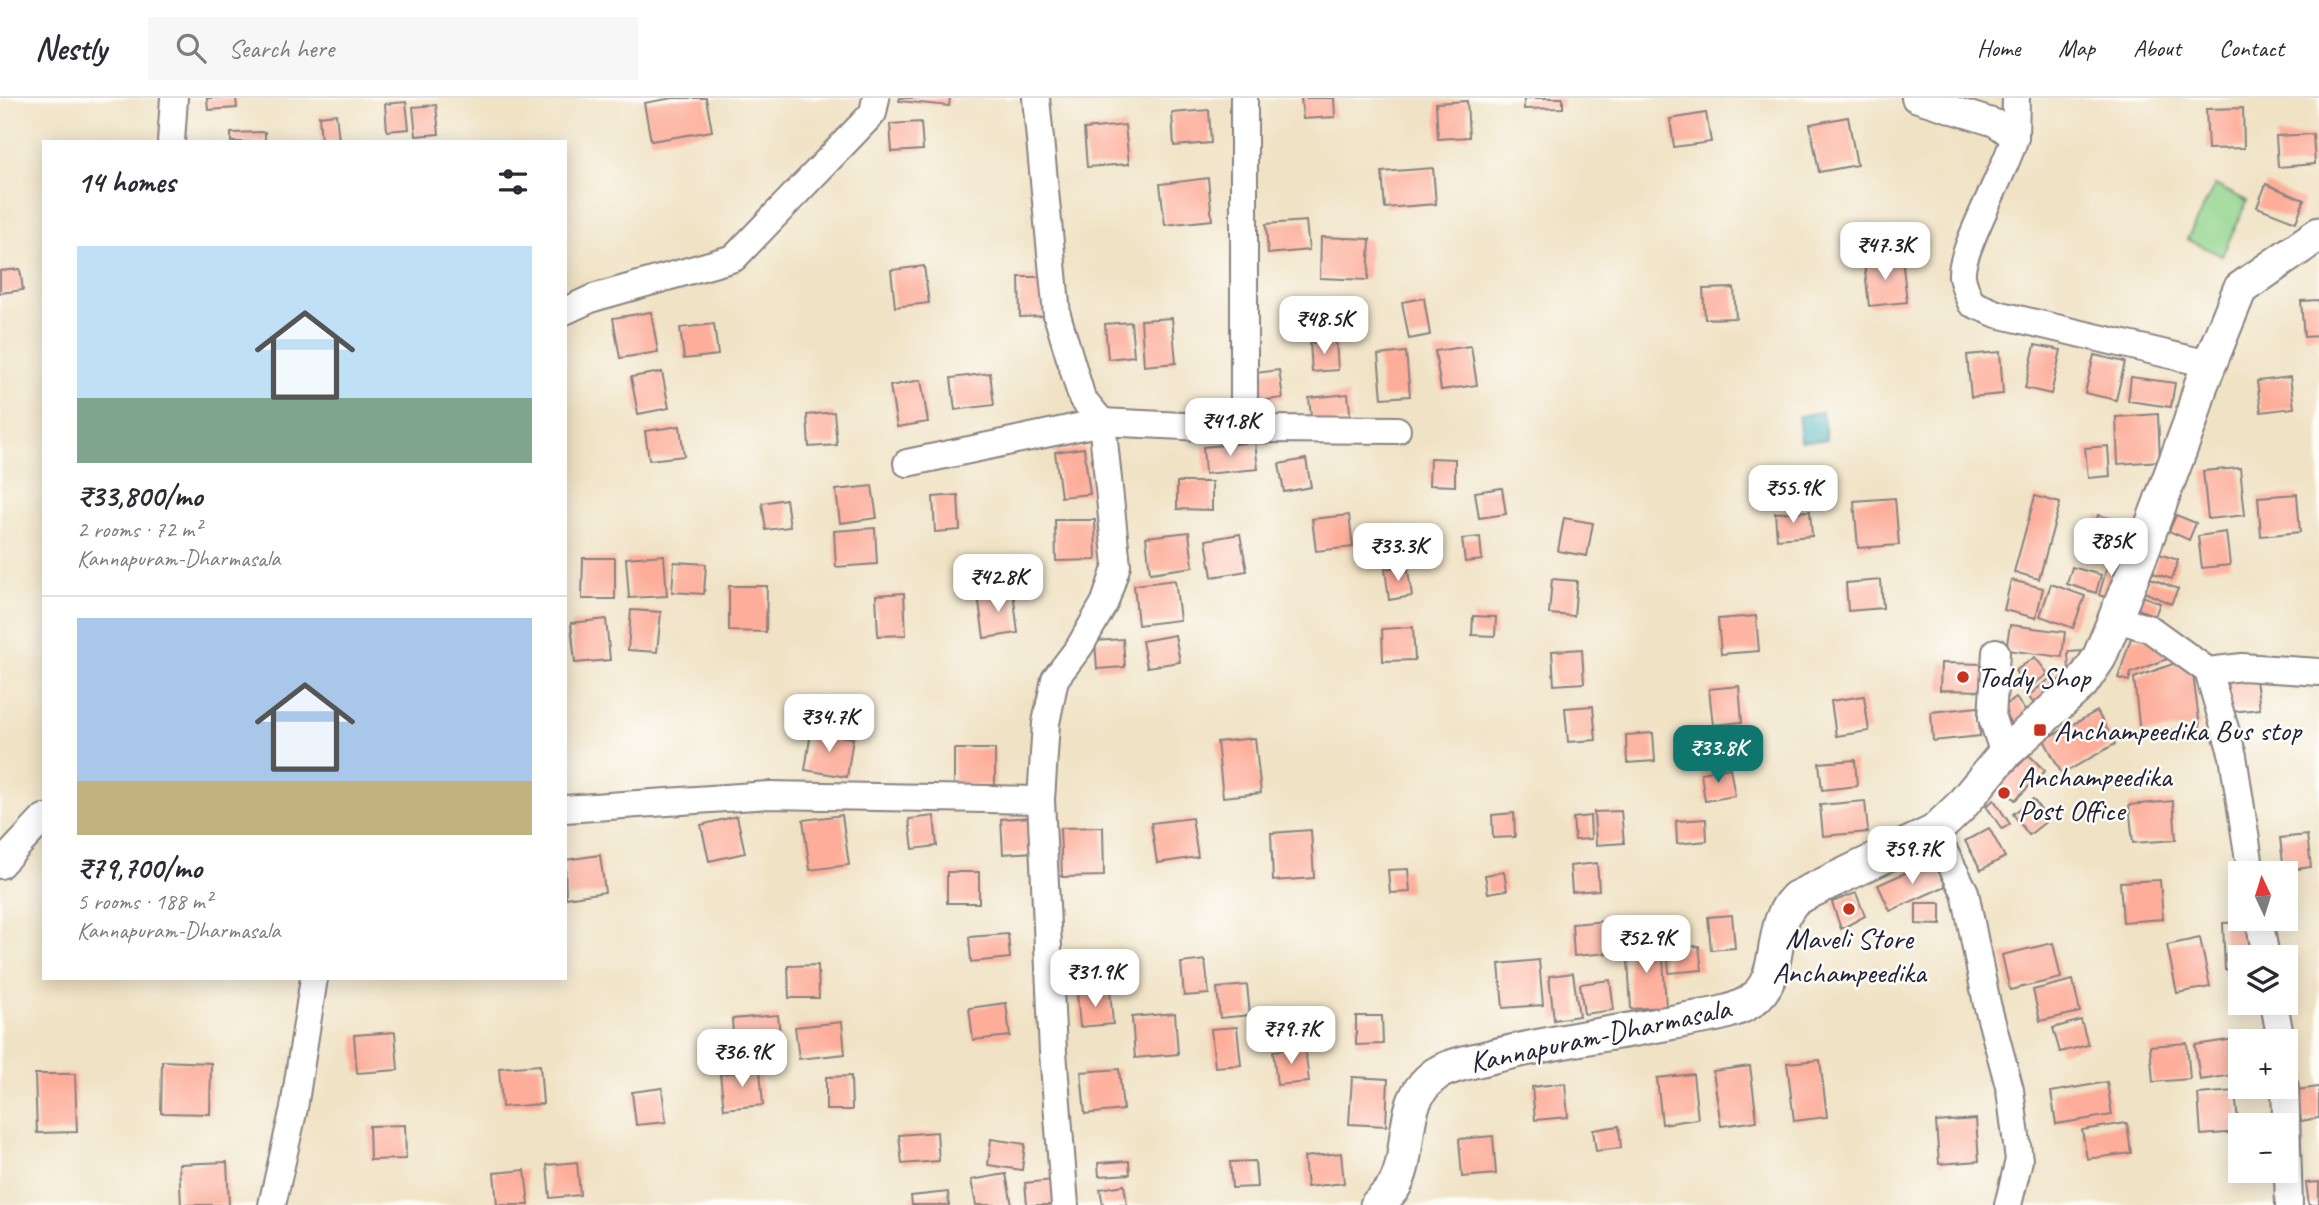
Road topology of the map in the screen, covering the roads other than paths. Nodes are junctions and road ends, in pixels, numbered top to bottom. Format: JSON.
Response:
{"nodes":[{"id":1,"x":174,"y":98,"type":"edge"},
{"id":2,"x":876,"y":98,"type":"edge"},
{"id":3,"x":1036,"y":98,"type":"edge"},
{"id":4,"x":1244,"y":98,"type":"edge"},
{"id":5,"x":1915,"y":98,"type":"edge"},
{"id":6,"x":2016,"y":98,"type":"edge"},
{"id":7,"x":2015,"y":137,"type":"junction"},
{"id":8,"x":171,"y":140,"type":"edge"},
{"id":9,"x":2319,"y":234,"type":"edge"},
{"id":10,"x":567,"y":310,"type":"edge"},
{"id":11,"x":2209,"y":364,"type":"junction"},
{"id":12,"x":1102,"y":422,"type":"junction"},
{"id":13,"x":1244,"y":429,"type":"junction"},
{"id":14,"x":1397,"y":430,"type":"dead end"},
{"id":15,"x":907,"y":463,"type":"dead end"},
{"id":16,"x":2114,"y":618,"type":"junction"},
{"id":17,"x":1996,"y":652,"type":"dead end"},
{"id":18,"x":2208,"y":671,"type":"junction"},
{"id":19,"x":2319,"y":672,"type":"edge"},
{"id":20,"x":2004,"y":754,"type":"junction"},
{"id":21,"x":1041,"y":800,"type":"junction"},
{"id":22,"x":567,"y":809,"type":"edge"},
{"id":23,"x":42,"y":820,"type":"edge"},
{"id":24,"x":1934,"y":832,"type":"junction"},
{"id":25,"x":2249,"y":861,"type":"edge"},
{"id":26,"x":0,"y":865,"type":"edge"},
{"id":27,"x":314,"y":980,"type":"edge"},
{"id":28,"x":2285,"y":1099,"type":"edge"},
{"id":29,"x":272,"y":1205,"type":"edge"},
{"id":30,"x":1065,"y":1205,"type":"edge"},
{"id":31,"x":1377,"y":1205,"type":"edge"},
{"id":32,"x":2008,"y":1205,"type":"edge"},
{"id":33,"x":2289,"y":1205,"type":"edge"}],
"edges":[{"from":1,"to":8,"type":"street"},
{"from":2,"to":10,"type":"street"},
{"from":3,"to":12,"type":"street"},
{"from":4,"to":13,"type":"street"},
{"from":5,"to":7,"type":"street"},
{"from":6,"to":7,"type":"street"},
{"from":7,"to":11,"type":"street"},
{"from":9,"to":11,"type":"main road","name":"Kannapuram-Dharmasala"},
{"from":11,"to":16,"type":"main road","name":"Kannapuram-Dharmasala"},
{"from":12,"to":13,"type":"street"},
{"from":12,"to":15,"type":"street"},
{"from":12,"to":21,"type":"street"},
{"from":13,"to":14,"type":"street"},
{"from":16,"to":18,"type":"street"},
{"from":16,"to":20,"type":"main road","name":"Kannapuram-Dharmasala"},
{"from":17,"to":20,"type":"street"},
{"from":18,"to":19,"type":"street"},
{"from":18,"to":25,"type":"street"},
{"from":20,"to":24,"type":"main road","name":"Kannapuram-Dharmasala"},
{"from":21,"to":22,"type":"street"},
{"from":21,"to":30,"type":"street"},
{"from":23,"to":26,"type":"street"},
{"from":24,"to":31,"type":"main road","name":"Kannapuram-Dharmasala"},
{"from":24,"to":32,"type":"street"},
{"from":27,"to":29,"type":"street"},
{"from":28,"to":33,"type":"street"}]}
